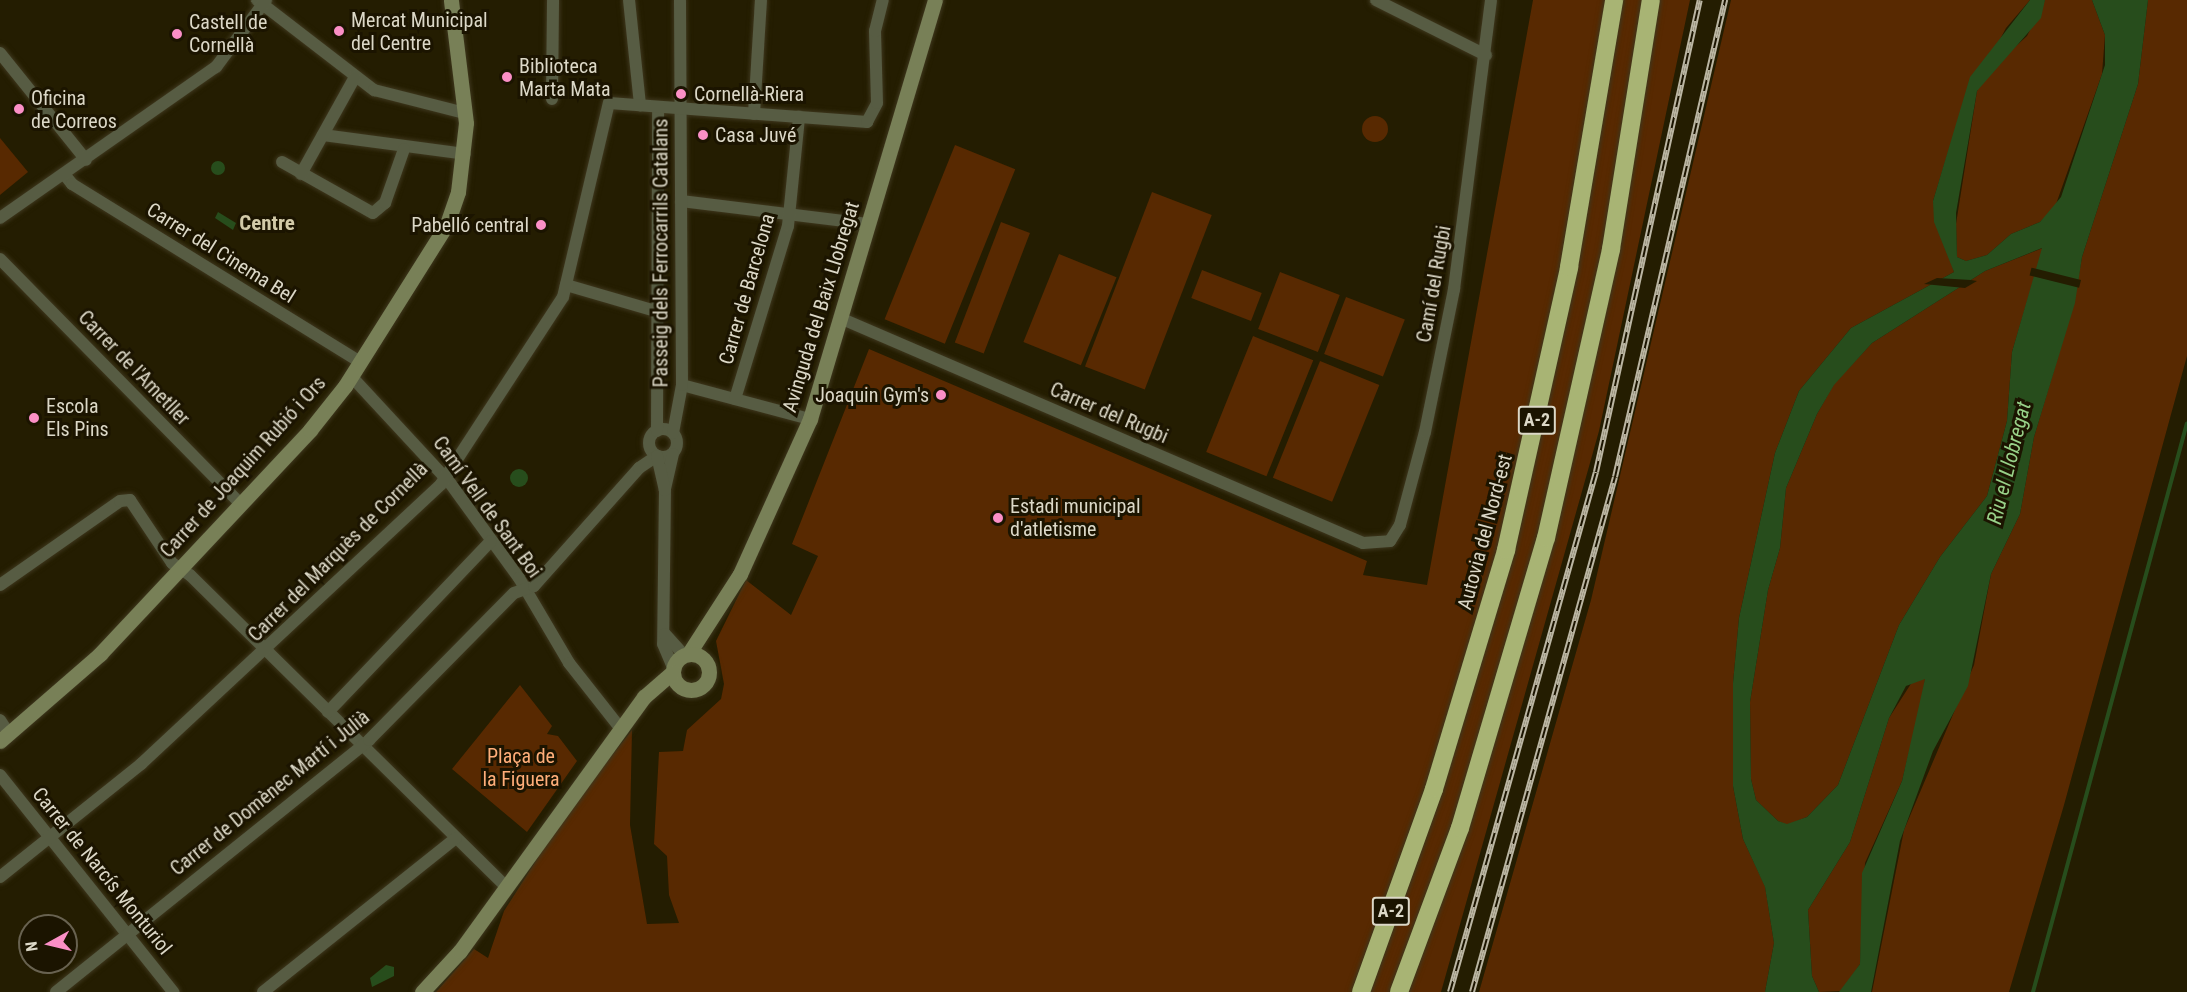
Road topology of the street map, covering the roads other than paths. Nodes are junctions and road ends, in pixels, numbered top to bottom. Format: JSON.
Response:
{"nodes":[{"id":1,"x":452,"y":0,"type":"edge"},
{"id":2,"x":553,"y":0,"type":"edge"},
{"id":3,"x":629,"y":0,"type":"edge"},
{"id":4,"x":680,"y":0,"type":"edge"},
{"id":5,"x":761,"y":0,"type":"edge"},
{"id":6,"x":883,"y":0,"type":"edge"},
{"id":7,"x":935,"y":0,"type":"edge"},
{"id":8,"x":1376,"y":0,"type":"edge"},
{"id":9,"x":1491,"y":0,"type":"edge"},
{"id":10,"x":1614,"y":0,"type":"edge"},
{"id":11,"x":1650,"y":0,"type":"edge"},
{"id":12,"x":262,"y":2,"type":"edge"},
{"id":13,"x":0,"y":53,"type":"edge"},
{"id":14,"x":1486,"y":55,"type":"junction"},
{"id":15,"x":355,"y":76,"type":"junction"},
{"id":16,"x":552,"y":99,"type":"dead end"},
{"id":17,"x":640,"y":105,"type":"junction"},
{"id":18,"x":658,"y":107,"type":"junction"},
{"id":19,"x":681,"y":108,"type":"junction"},
{"id":20,"x":465,"y":113,"type":"junction"},
{"id":21,"x":754,"y":114,"type":"junction"},
{"id":22,"x":799,"y":117,"type":"junction"},
{"id":23,"x":323,"y":135,"type":"junction"},
{"id":24,"x":404,"y":149,"type":"junction"},
{"id":25,"x":465,"y":154,"type":"junction"},
{"id":26,"x":86,"y":160,"type":"junction"},
{"id":27,"x":282,"y":162,"type":"dead end"},
{"id":28,"x":64,"y":174,"type":"junction"},
{"id":29,"x":301,"y":174,"type":"junction"},
{"id":30,"x":681,"y":201,"type":"junction"},
{"id":31,"x":790,"y":214,"type":"junction"},
{"id":32,"x":0,"y":218,"type":"edge"},
{"id":33,"x":868,"y":224,"type":"junction"},
{"id":34,"x":0,"y":259,"type":"edge"},
{"id":35,"x":566,"y":285,"type":"junction"},
{"id":36,"x":659,"y":312,"type":"junction"},
{"id":37,"x":840,"y":318,"type":"junction"},
{"id":38,"x":360,"y":362,"type":"junction"},
{"id":39,"x":351,"y":376,"type":"junction"},
{"id":40,"x":682,"y":385,"type":"junction"},
{"id":41,"x":735,"y":399,"type":"junction"},
{"id":42,"x":810,"y":419,"type":"junction"},
{"id":43,"x":657,"y":431,"type":"junction"},
{"id":44,"x":673,"y":433,"type":"junction"},
{"id":45,"x":672,"y":454,"type":"junction"},
{"id":46,"x":657,"y":456,"type":"junction"},
{"id":47,"x":444,"y":476,"type":"junction"},
{"id":48,"x":665,"y":490,"type":"junction"},
{"id":49,"x":241,"y":504,"type":"junction"},
{"id":50,"x":491,"y":541,"type":"junction"},
{"id":51,"x":1363,"y":543,"type":"joint"},
{"id":52,"x":180,"y":568,"type":"junction"},
{"id":53,"x":0,"y":585,"type":"edge"},
{"id":54,"x":524,"y":589,"type":"junction"},
{"id":55,"x":716,"y":612,"type":"junction"},
{"id":56,"x":665,"y":634,"type":"junction"},
{"id":57,"x":266,"y":650,"type":"junction"},
{"id":58,"x":686,"y":654,"type":"junction"},
{"id":59,"x":707,"y":663,"type":"junction"},
{"id":60,"x":673,"y":670,"type":"junction"},
{"id":61,"x":684,"y":689,"type":"junction"},
{"id":62,"x":644,"y":697,"type":"junction"},
{"id":63,"x":328,"y":712,"type":"junction"},
{"id":64,"x":0,"y":720,"type":"edge"},
{"id":65,"x":621,"y":729,"type":"junction"},
{"id":66,"x":4,"y":737,"type":"edge"},
{"id":67,"x":362,"y":746,"type":"junction"},
{"id":68,"x":0,"y":775,"type":"edge"},
{"id":69,"x":50,"y":837,"type":"junction"},
{"id":70,"x":456,"y":838,"type":"junction"},
{"id":71,"x":0,"y":877,"type":"edge"},
{"id":72,"x":506,"y":887,"type":"junction"},
{"id":73,"x":127,"y":935,"type":"junction"},
{"id":74,"x":56,"y":992,"type":"edge"},
{"id":75,"x":173,"y":992,"type":"edge"},
{"id":76,"x":263,"y":992,"type":"edge"},
{"id":77,"x":422,"y":992,"type":"edge"},
{"id":78,"x":1361,"y":992,"type":"edge"},
{"id":79,"x":1400,"y":992,"type":"edge"}],
"edges":[{"from":1,"to":20,"type":"main road","name":"Carrer de Joaquim Rubió i Ors"},
{"from":2,"to":16,"type":"street"},
{"from":3,"to":17,"type":"street"},
{"from":4,"to":19,"type":"street","name":"Passeig dels Ferrocarrils Catalans"},
{"from":5,"to":21,"type":"street"},
{"from":6,"to":22,"type":"street"},
{"from":7,"to":33,"type":"main road","name":"Avinguda del Baix Llobregat"},
{"from":8,"to":14,"type":"street"},
{"from":9,"to":14,"type":"street","name":"Camí del Rugbi"},
{"from":10,"to":78,"type":"highway","name":"Autovia del Nord-est","number":"A-2"},
{"from":11,"to":79,"type":"highway","number":"A-2"},
{"from":12,"to":15,"type":"street"},
{"from":12,"to":26,"type":"street"},
{"from":13,"to":26,"type":"street"},
{"from":14,"to":51,"type":"street","name":"Camí del Rugbi"},
{"from":15,"to":20,"type":"street"},
{"from":15,"to":23,"type":"street"},
{"from":17,"to":18,"type":"street"},
{"from":17,"to":35,"type":"street","name":"Carrer del Marquès de Cornellà"},
{"from":18,"to":19,"type":"street"},
{"from":18,"to":36,"type":"street","name":"Passeig dels Ferrocarrils Catalans"},
{"from":19,"to":21,"type":"street"},
{"from":19,"to":30,"type":"street","name":"Passeig dels Ferrocarrils Catalans"},
{"from":20,"to":25,"type":"main road","name":"Carrer de Joaquim Rubió i Ors"},
{"from":21,"to":22,"type":"street"},
{"from":22,"to":31,"type":"street","name":"Carrer de Barcelona"},
{"from":23,"to":24,"type":"street"},
{"from":23,"to":29,"type":"street"},
{"from":24,"to":25,"type":"street"},
{"from":24,"to":29,"type":"street"},
{"from":25,"to":38,"type":"main road","name":"Carrer de Joaquim Rubió i Ors"},
{"from":26,"to":28,"type":"street"},
{"from":27,"to":29,"type":"street"},
{"from":28,"to":32,"type":"street"},
{"from":28,"to":38,"type":"street","name":"Carrer del Cinema Bel"},
{"from":30,"to":31,"type":"street"},
{"from":30,"to":40,"type":"street","name":"Passeig dels Ferrocarrils Catalans"},
{"from":31,"to":33,"type":"street"},
{"from":31,"to":41,"type":"street","name":"Carrer de Barcelona"},
{"from":33,"to":37,"type":"main road","name":"Avinguda del Baix Llobregat"},
{"from":34,"to":49,"type":"street","name":"Carrer de l'Ametller"},
{"from":35,"to":36,"type":"street"},
{"from":35,"to":47,"type":"street","name":"Carrer del Marquès de Cornellà"},
{"from":36,"to":43,"type":"street","name":"Passeig dels Ferrocarrils Catalans"},
{"from":37,"to":42,"type":"main road","name":"Avinguda del Baix Llobregat"},
{"from":37,"to":51,"type":"street","name":"Carrer del Rugbi"},
{"from":38,"to":39,"type":"main road","name":"Carrer de Joaquim Rubió i Ors"},
{"from":39,"to":47,"type":"street","name":"Camí Vell de Sant Boi"},
{"from":39,"to":49,"type":"main road","name":"Carrer de Joaquim Rubió i Ors"},
{"from":40,"to":41,"type":"street"},
{"from":40,"to":44,"type":"street","name":"Passeig dels Ferrocarrils Catalans"},
{"from":41,"to":42,"type":"street"},
{"from":42,"to":55,"type":"main road","name":"Avinguda del Baix Llobregat"},
{"from":43,"to":44,"type":"street"},
{"from":43,"to":46,"type":"street"},
{"from":44,"to":45,"type":"street"},
{"from":45,"to":46,"type":"street"},
{"from":45,"to":48,"type":"street"},
{"from":46,"to":48,"type":"street"},
{"from":46,"to":54,"type":"street","name":"Carrer de Domènec Martí i Julià"},
{"from":47,"to":50,"type":"street","name":"Camí Vell de Sant Boi"},
{"from":47,"to":57,"type":"street","name":"Carrer del Marquès de Cornellà"},
{"from":48,"to":56,"type":"street"},
{"from":49,"to":52,"type":"main road","name":"Carrer de Joaquim Rubió i Ors"},
{"from":50,"to":54,"type":"street","name":"Camí Vell de Sant Boi"},
{"from":50,"to":63,"type":"street"},
{"from":52,"to":53,"type":"street"},
{"from":52,"to":57,"type":"street"},
{"from":52,"to":66,"type":"main road","name":"Carrer de Joaquim Rubió i Ors"},
{"from":54,"to":65,"type":"street","name":"Camí Vell de Sant Boi"},
{"from":54,"to":67,"type":"street","name":"Carrer de Domènec Martí i Julià"},
{"from":55,"to":58,"type":"main road","name":"Avinguda del Baix Llobregat"},
{"from":55,"to":59,"type":"main road","name":"Avinguda del Baix Llobregat"},
{"from":56,"to":58,"type":"street"},
{"from":56,"to":60,"type":"street"},
{"from":57,"to":63,"type":"street"},
{"from":57,"to":69,"type":"street","name":"Carrer del Marquès de Cornellà"},
{"from":58,"to":59,"type":"main road"},
{"from":58,"to":60,"type":"main road"},
{"from":59,"to":61,"type":"main road"},
{"from":60,"to":61,"type":"main road"},
{"from":60,"to":62,"type":"main road"},
{"from":61,"to":62,"type":"main road"},
{"from":62,"to":65,"type":"main road"},
{"from":63,"to":67,"type":"street"},
{"from":64,"to":66,"type":"street"},
{"from":65,"to":72,"type":"main road"},
{"from":67,"to":70,"type":"street"},
{"from":67,"to":73,"type":"street","name":"Carrer de Domènec Martí i Julià"},
{"from":68,"to":69,"type":"street","name":"Carrer de Narcís Monturiol"},
{"from":69,"to":71,"type":"street","name":"Carrer del Marquès de Cornellà"},
{"from":69,"to":73,"type":"street","name":"Carrer de Narcís Monturiol"},
{"from":70,"to":72,"type":"street"},
{"from":70,"to":76,"type":"street"},
{"from":72,"to":77,"type":"main road"},
{"from":73,"to":74,"type":"street","name":"Carrer de Domènec Martí i Julià"},
{"from":73,"to":75,"type":"street","name":"Carrer de Narcís Monturiol"}]}
